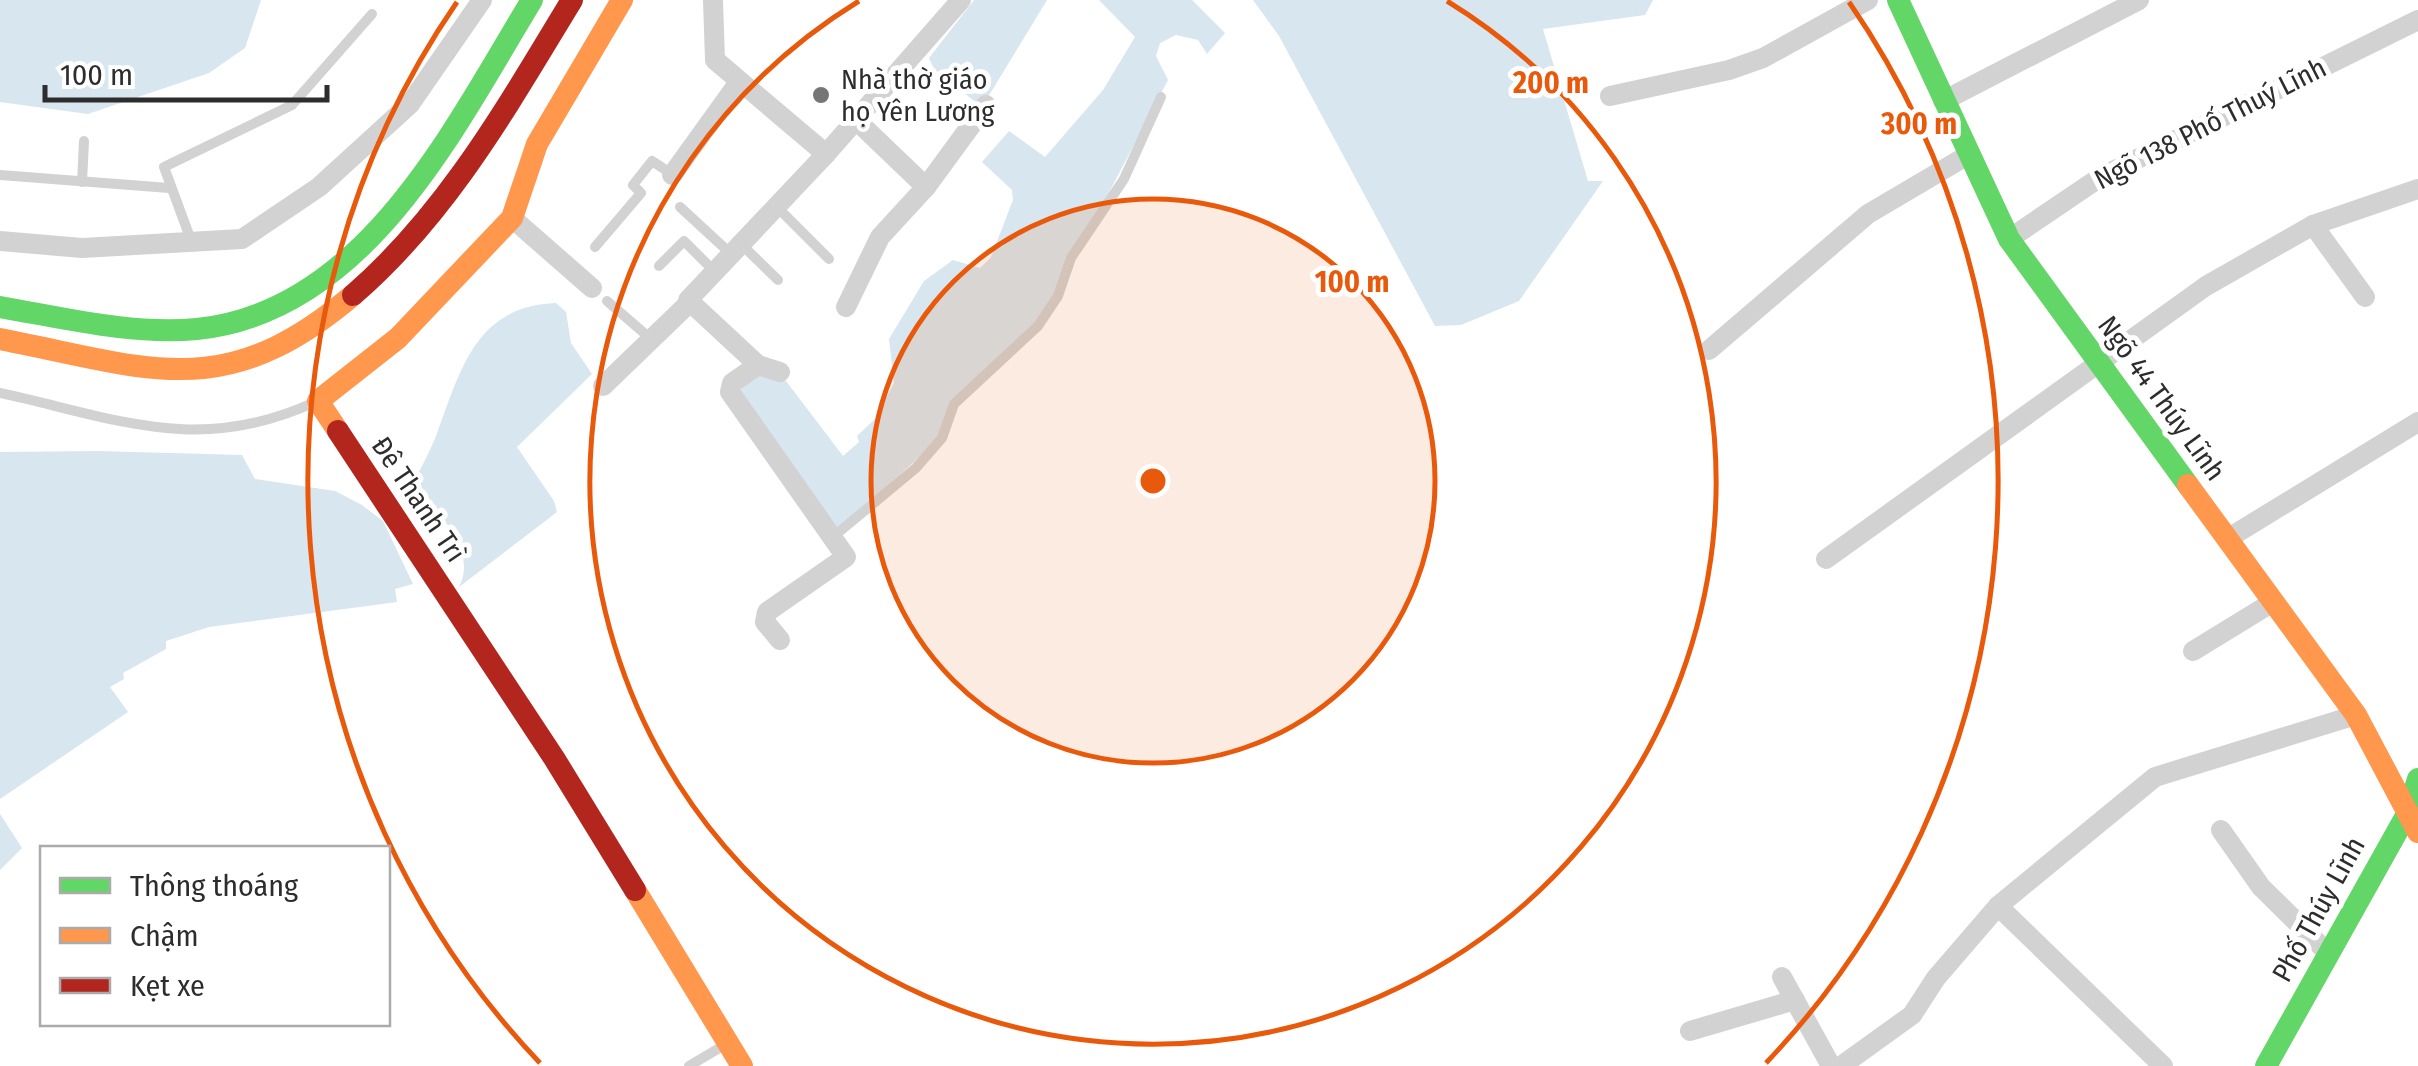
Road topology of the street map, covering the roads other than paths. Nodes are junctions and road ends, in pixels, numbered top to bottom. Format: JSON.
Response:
{"nodes":[{"id":1,"x":482,"y":0,"type":"edge"},
{"id":2,"x":532,"y":0,"type":"edge"},
{"id":3,"x":572,"y":0,"type":"edge"},
{"id":4,"x":622,"y":0,"type":"edge"},
{"id":5,"x":714,"y":0,"type":"edge"},
{"id":6,"x":961,"y":0,"type":"edge"},
{"id":7,"x":1868,"y":0,"type":"edge"},
{"id":8,"x":1898,"y":0,"type":"edge"},
{"id":9,"x":2139,"y":0,"type":"edge"},
{"id":10,"x":372,"y":14,"type":"dead end"},
{"id":11,"x":2418,"y":20,"type":"edge"},
{"id":12,"x":738,"y":82,"type":"junction"},
{"id":13,"x":1610,"y":96,"type":"dead end"},
{"id":14,"x":1161,"y":97,"type":"dead end"},
{"id":15,"x":1944,"y":100,"type":"junction"},
{"id":16,"x":986,"y":105,"type":"dead end"},
{"id":17,"x":856,"y":120,"type":"junction"},
{"id":18,"x":84,"y":141,"type":"dead end"},
{"id":19,"x":826,"y":154,"type":"junction"},
{"id":20,"x":1968,"y":154,"type":"junction"},
{"id":21,"x":672,"y":175,"type":"joint"},
{"id":22,"x":0,"y":176,"type":"edge"},
{"id":23,"x":82,"y":182,"type":"junction"},
{"id":24,"x":926,"y":187,"type":"junction"},
{"id":25,"x":169,"y":188,"type":"junction"},
{"id":26,"x":2418,"y":190,"type":"edge"},
{"id":27,"x":680,"y":206,"type":"dead end"},
{"id":28,"x":777,"y":207,"type":"junction"},
{"id":29,"x":512,"y":218,"type":"junction"},
{"id":30,"x":2313,"y":225,"type":"junction"},
{"id":31,"x":2009,"y":239,"type":"junction"},
{"id":32,"x":0,"y":241,"type":"edge"},
{"id":33,"x":193,"y":244,"type":"junction"},
{"id":34,"x":595,"y":247,"type":"dead end"},
{"id":35,"x":736,"y":249,"type":"junction"},
{"id":36,"x":829,"y":259,"type":"dead end"},
{"id":37,"x":659,"y":266,"type":"dead end"},
{"id":38,"x":715,"y":272,"type":"junction"},
{"id":39,"x":778,"y":280,"type":"dead end"},
{"id":40,"x":599,"y":295,"type":"joint"},
{"id":41,"x":2365,"y":297,"type":"dead end"},
{"id":42,"x":688,"y":304,"type":"junction"},
{"id":43,"x":846,"y":307,"type":"dead end"},
{"id":44,"x":0,"y":308,"type":"edge"},
{"id":45,"x":0,"y":339,"type":"edge"},
{"id":46,"x":652,"y":340,"type":"junction"},
{"id":47,"x":1710,"y":350,"type":"dead end"},
{"id":48,"x":2100,"y":363,"type":"junction"},
{"id":49,"x":758,"y":365,"type":"junction"},
{"id":50,"x":780,"y":372,"type":"dead end"},
{"id":51,"x":603,"y":386,"type":"dead end"},
{"id":52,"x":0,"y":393,"type":"edge"},
{"id":53,"x":318,"y":401,"type":"junction"},
{"id":54,"x":2418,"y":422,"type":"edge"},
{"id":55,"x":832,"y":538,"type":"junction"},
{"id":56,"x":2227,"y":538,"type":"junction"},
{"id":57,"x":1826,"y":558,"type":"dead end"},
{"id":58,"x":2273,"y":602,"type":"junction"},
{"id":59,"x":780,"y":640,"type":"dead end"},
{"id":60,"x":2193,"y":651,"type":"dead end"},
{"id":61,"x":2356,"y":715,"type":"junction"},
{"id":62,"x":2418,"y":779,"type":"edge"},
{"id":63,"x":2413,"y":823,"type":"edge"},
{"id":64,"x":2221,"y":830,"type":"dead end"},
{"id":65,"x":1998,"y":906,"type":"junction"},
{"id":66,"x":2327,"y":952,"type":"junction"},
{"id":67,"x":1782,"y":977,"type":"dead end"},
{"id":68,"x":1795,"y":1000,"type":"junction"},
{"id":69,"x":1690,"y":1032,"type":"dead end"},
{"id":70,"x":727,"y":1043,"type":"junction"},
{"id":71,"x":689,"y":1066,"type":"edge"},
{"id":72,"x":742,"y":1066,"type":"edge"},
{"id":73,"x":1831,"y":1066,"type":"edge"},
{"id":74,"x":1841,"y":1066,"type":"edge"},
{"id":75,"x":2163,"y":1066,"type":"edge"},
{"id":76,"x":2266,"y":1066,"type":"edge"}],
"edges":[{"from":1,"to":33,"type":"street"},
{"from":2,"to":44,"type":"street"},
{"from":3,"to":45,"type":"street"},
{"from":4,"to":29,"type":"street"},
{"from":5,"to":12,"type":"street"},
{"from":6,"to":17,"type":"street"},
{"from":7,"to":13,"type":"street"},
{"from":8,"to":15,"type":"street","name":"Ngõ 44 Thúy Lĩnh"},
{"from":9,"to":15,"type":"street"},
{"from":10,"to":25,"type":"lane"},
{"from":11,"to":31,"type":"street","name":"Ngõ 138 Phố Thuý Lĩnh"},
{"from":12,"to":19,"type":"street"},
{"from":12,"to":21,"type":"street"},
{"from":14,"to":55,"type":"lane"},
{"from":15,"to":20,"type":"street","name":"Ngõ 44 Thúy Lĩnh"},
{"from":16,"to":24,"type":"street"},
{"from":17,"to":19,"type":"street"},
{"from":17,"to":24,"type":"street"},
{"from":18,"to":23,"type":"lane"},
{"from":19,"to":28,"type":"street"},
{"from":20,"to":31,"type":"street","name":"Ngõ 44 Thúy Lĩnh"},
{"from":20,"to":47,"type":"street"},
{"from":21,"to":34,"type":"lane"},
{"from":22,"to":23,"type":"lane"},
{"from":23,"to":25,"type":"lane"},
{"from":24,"to":43,"type":"street"},
{"from":25,"to":33,"type":"lane"},
{"from":26,"to":30,"type":"street"},
{"from":27,"to":35,"type":"lane"},
{"from":28,"to":35,"type":"street"},
{"from":28,"to":36,"type":"lane"},
{"from":29,"to":40,"type":"street"},
{"from":29,"to":53,"type":"street"},
{"from":30,"to":41,"type":"street"},
{"from":30,"to":48,"type":"street"},
{"from":31,"to":48,"type":"street","name":"Ngõ 44 Thúy Lĩnh"},
{"from":32,"to":33,"type":"street"},
{"from":35,"to":38,"type":"street"},
{"from":35,"to":39,"type":"lane"},
{"from":37,"to":38,"type":"lane"},
{"from":38,"to":42,"type":"street"},
{"from":40,"to":46,"type":"lane"},
{"from":42,"to":46,"type":"street"},
{"from":42,"to":49,"type":"street"},
{"from":46,"to":51,"type":"street"},
{"from":48,"to":56,"type":"street","name":"Ngõ 44 Thúy Lĩnh"},
{"from":48,"to":57,"type":"street"},
{"from":49,"to":50,"type":"street"},
{"from":49,"to":55,"type":"street"},
{"from":52,"to":53,"type":"lane"},
{"from":53,"to":70,"type":"street","name":"Đê Thanh Trì"},
{"from":54,"to":56,"type":"street"},
{"from":55,"to":59,"type":"street"},
{"from":56,"to":58,"type":"street","name":"Ngõ 44 Thúy Lĩnh"},
{"from":58,"to":60,"type":"street"},
{"from":58,"to":61,"type":"street","name":"Ngõ 44 Thúy Lĩnh"},
{"from":61,"to":63,"type":"street","name":"Ngõ 44 Thúy Lĩnh"},
{"from":61,"to":65,"type":"street"},
{"from":62,"to":63,"type":"street","name":"Phố Thúy Lĩnh"},
{"from":63,"to":66,"type":"street","name":"Phố Thúy Lĩnh"},
{"from":64,"to":66,"type":"street"},
{"from":65,"to":74,"type":"street"},
{"from":65,"to":75,"type":"street"},
{"from":66,"to":76,"type":"street","name":"Phố Thúy Lĩnh"},
{"from":67,"to":68,"type":"street"},
{"from":68,"to":69,"type":"street"},
{"from":68,"to":73,"type":"street"},
{"from":70,"to":71,"type":"lane"},
{"from":70,"to":72,"type":"street","name":"Đê Thanh Trì"}]}
